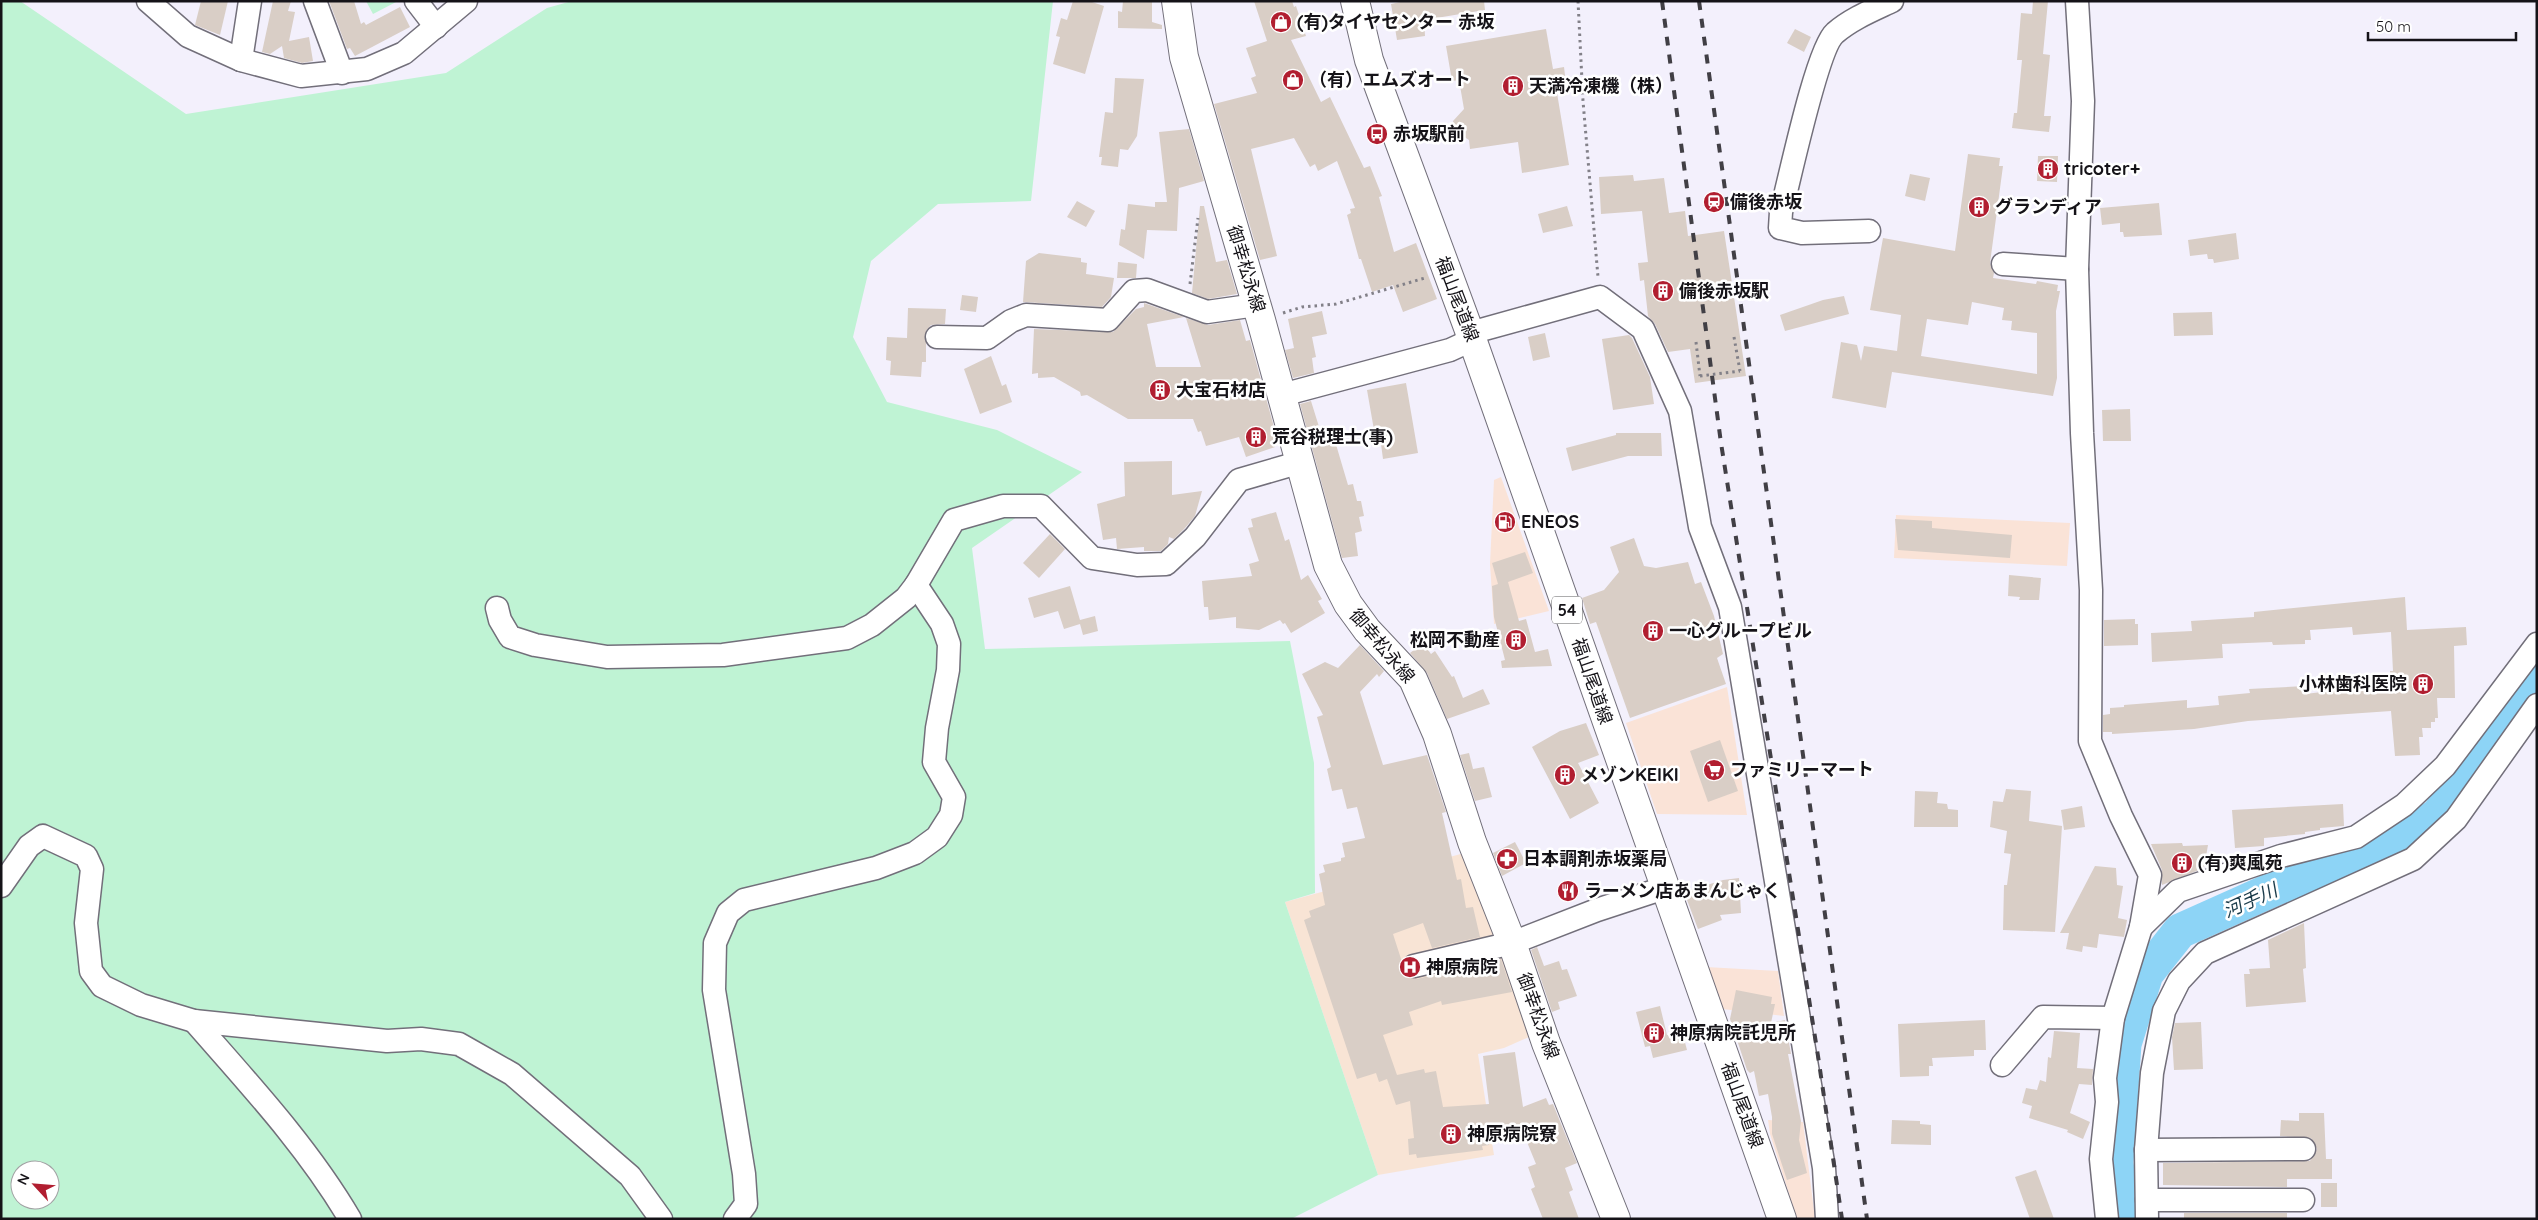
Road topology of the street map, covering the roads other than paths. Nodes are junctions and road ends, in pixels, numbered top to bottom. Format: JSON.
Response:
{"nodes":[{"id":1,"x":250,"y":1,"type":"edge"},
{"id":2,"x":315,"y":1,"type":"edge"},
{"id":3,"x":416,"y":1,"type":"edge"},
{"id":4,"x":466,"y":1,"type":"edge"},
{"id":5,"x":1176,"y":1,"type":"edge"},
{"id":6,"x":1355,"y":1,"type":"edge"},
{"id":7,"x":1892,"y":1,"type":"edge"},
{"id":8,"x":2077,"y":1,"type":"edge"},
{"id":9,"x":149,"y":2,"type":"edge"},
{"id":10,"x":436,"y":27,"type":"junction"},
{"id":11,"x":241,"y":60,"type":"junction"},
{"id":12,"x":342,"y":73,"type":"junction"},
{"id":13,"x":1869,"y":231,"type":"dead end"},
{"id":14,"x":2003,"y":264,"type":"dead end"},
{"id":15,"x":2077,"y":269,"type":"junction"},
{"id":16,"x":1259,"y":312,"type":"junction"},
{"id":17,"x":1470,"y":333,"type":"junction"},
{"id":18,"x":937,"y":337,"type":"dead end"},
{"id":19,"x":1282,"y":395,"type":"junction"},
{"id":20,"x":1301,"y":462,"type":"junction"},
{"id":21,"x":916,"y":585,"type":"junction"},
{"id":22,"x":498,"y":608,"type":"dead end"},
{"id":23,"x":2537,"y":644,"type":"edge"},
{"id":24,"x":2537,"y":706,"type":"edge"},
{"id":25,"x":1,"y":886,"type":"edge"},
{"id":26,"x":1664,"y":888,"type":"junction"},
{"id":27,"x":2141,"y":927,"type":"junction"},
{"id":28,"x":1512,"y":943,"type":"junction"},
{"id":29,"x":1414,"y":966,"type":"dead end"},
{"id":30,"x":2113,"y":1018,"type":"junction"},
{"id":31,"x":194,"y":1021,"type":"junction"},
{"id":32,"x":2002,"y":1065,"type":"dead end"},
{"id":33,"x":2304,"y":1149,"type":"dead end"},
{"id":34,"x":2146,"y":1150,"type":"junction"},
{"id":35,"x":2303,"y":1200,"type":"dead end"},
{"id":36,"x":2147,"y":1209,"type":"edge"},
{"id":37,"x":350,"y":1219,"type":"edge"},
{"id":38,"x":661,"y":1219,"type":"edge"},
{"id":39,"x":734,"y":1219,"type":"edge"},
{"id":40,"x":1616,"y":1219,"type":"edge"},
{"id":41,"x":1782,"y":1219,"type":"edge"},
{"id":42,"x":1827,"y":1219,"type":"edge"},
{"id":43,"x":2107,"y":1219,"type":"edge"}],
"edges":[{"from":1,"to":11,"type":"street"},
{"from":2,"to":12,"type":"street"},
{"from":3,"to":10,"type":"street"},
{"from":4,"to":10,"type":"street"},
{"from":5,"to":16,"type":"main road","name":"御幸松永線"},
{"from":6,"to":17,"type":"main road","name":"福山尾道線","number":"54"},
{"from":7,"to":13,"type":"street"},
{"from":8,"to":15,"type":"street"},
{"from":9,"to":11,"type":"street"},
{"from":10,"to":12,"type":"street"},
{"from":11,"to":12,"type":"street"},
{"from":14,"to":15,"type":"street"},
{"from":15,"to":27,"type":"street"},
{"from":16,"to":18,"type":"street"},
{"from":16,"to":19,"type":"main road","name":"御幸松永線"},
{"from":17,"to":19,"type":"street"},
{"from":17,"to":26,"type":"main road","name":"福山尾道線","number":"54"},
{"from":17,"to":42,"type":"street"},
{"from":19,"to":20,"type":"main road","name":"御幸松永線"},
{"from":20,"to":21,"type":"street"},
{"from":20,"to":28,"type":"main road","name":"御幸松永線"},
{"from":21,"to":22,"type":"street"},
{"from":21,"to":39,"type":"street"},
{"from":23,"to":27,"type":"street"},
{"from":24,"to":34,"type":"street"},
{"from":25,"to":31,"type":"street"},
{"from":26,"to":28,"type":"street"},
{"from":26,"to":41,"type":"main road","name":"福山尾道線","number":"54"},
{"from":27,"to":30,"type":"street"},
{"from":28,"to":29,"type":"street"},
{"from":28,"to":40,"type":"main road","name":"御幸松永線"},
{"from":30,"to":32,"type":"street"},
{"from":30,"to":43,"type":"street"},
{"from":31,"to":37,"type":"street"},
{"from":31,"to":38,"type":"street"},
{"from":33,"to":34,"type":"street"},
{"from":34,"to":36,"type":"street"},
{"from":35,"to":36,"type":"street"}]}
